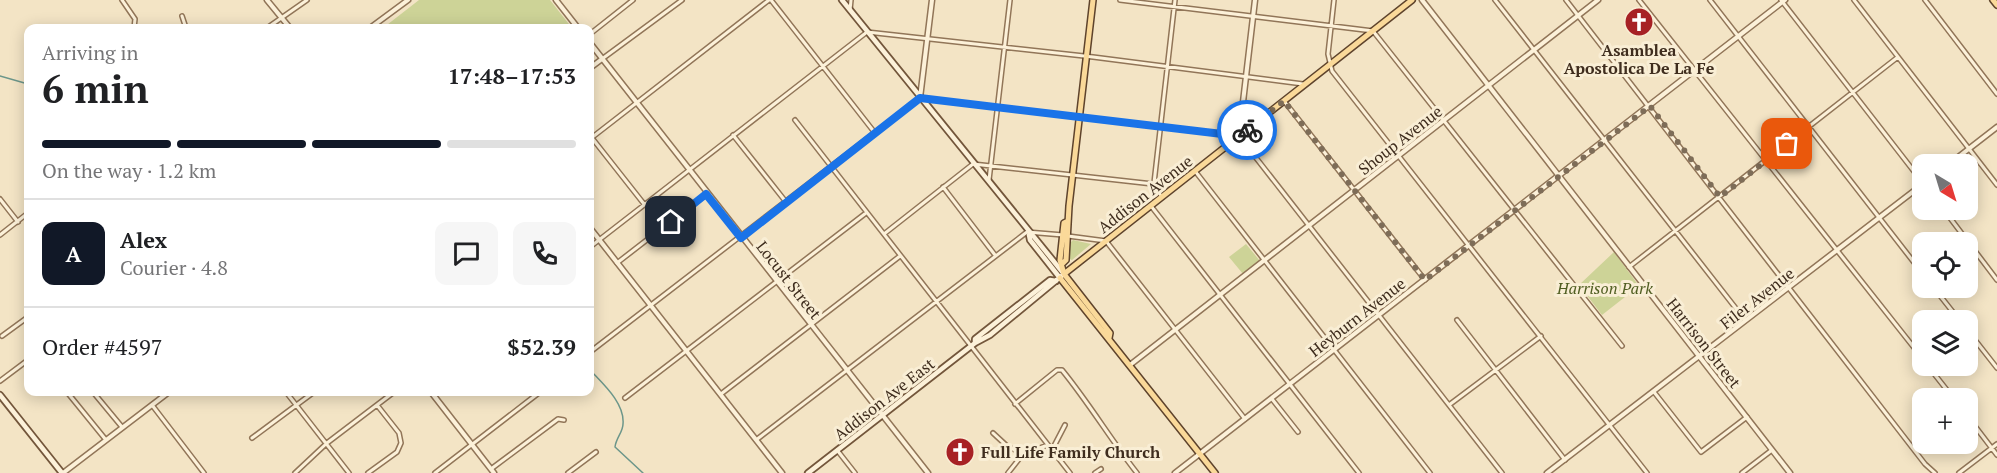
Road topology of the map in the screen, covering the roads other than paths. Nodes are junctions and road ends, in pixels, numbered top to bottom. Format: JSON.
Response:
{"nodes":[{"id":1,"x":122,"y":0,"type":"edge"},
{"id":2,"x":267,"y":0,"type":"edge"},
{"id":3,"x":307,"y":0,"type":"edge"},
{"id":4,"x":408,"y":0,"type":"edge"},
{"id":5,"x":556,"y":0,"type":"edge"},
{"id":6,"x":633,"y":0,"type":"edge"},
{"id":7,"x":682,"y":0,"type":"edge"},
{"id":8,"x":770,"y":0,"type":"edge"},
{"id":9,"x":842,"y":0,"type":"edge"},
{"id":10,"x":851,"y":0,"type":"edge"},
{"id":11,"x":932,"y":0,"type":"edge"},
{"id":12,"x":1010,"y":0,"type":"edge"},
{"id":13,"x":1093,"y":0,"type":"edge"},
{"id":14,"x":1120,"y":0,"type":"edge"},
{"id":15,"x":1175,"y":0,"type":"edge"},
{"id":16,"x":1255,"y":0,"type":"edge"},
{"id":17,"x":1334,"y":0,"type":"edge"},
{"id":18,"x":1412,"y":0,"type":"edge"},
{"id":19,"x":1422,"y":0,"type":"edge"},
{"id":20,"x":1495,"y":0,"type":"edge"},
{"id":21,"x":1566,"y":0,"type":"edge"},
{"id":22,"x":1598,"y":0,"type":"edge"},
{"id":23,"x":1639,"y":0,"type":"edge"},
{"id":24,"x":1710,"y":0,"type":"edge"},
{"id":25,"x":1854,"y":0,"type":"edge"},
{"id":26,"x":1925,"y":0,"type":"edge"},
{"id":27,"x":1993,"y":0,"type":"edge"},
{"id":28,"x":1783,"y":1,"type":"edge"},
{"id":29,"x":1997,"y":5,"type":"edge"},
{"id":30,"x":1174,"y":7,"type":"junction"},
{"id":31,"x":850,"y":10,"type":"junction"},
{"id":32,"x":182,"y":16,"type":"dead end"},
{"id":33,"x":1253,"y":16,"type":"junction"},
{"id":34,"x":1578,"y":16,"type":"junction"},
{"id":35,"x":282,"y":19,"type":"junction"},
{"id":36,"x":134,"y":24,"type":"edge"},
{"id":37,"x":185,"y":24,"type":"edge"},
{"id":38,"x":274,"y":24,"type":"edge"},
{"id":39,"x":286,"y":24,"type":"edge"},
{"id":40,"x":375,"y":24,"type":"edge"},
{"id":41,"x":575,"y":24,"type":"edge"},
{"id":42,"x":1331,"y":24,"type":"junction"},
{"id":43,"x":594,"y":31,"type":"edge"},
{"id":44,"x":1373,"y":31,"type":"junction"},
{"id":45,"x":867,"y":32,"type":"junction"},
{"id":46,"x":1738,"y":36,"type":"junction"},
{"id":47,"x":927,"y":39,"type":"junction"},
{"id":48,"x":1005,"y":47,"type":"junction"},
{"id":49,"x":594,"y":48,"type":"edge"},
{"id":50,"x":1535,"y":50,"type":"junction"},
{"id":51,"x":1087,"y":56,"type":"junction"},
{"id":52,"x":1898,"y":57,"type":"junction"},
{"id":53,"x":602,"y":59,"type":"junction"},
{"id":54,"x":594,"y":65,"type":"edge"},
{"id":55,"x":1330,"y":65,"type":"junction"},
{"id":56,"x":823,"y":66,"type":"junction"},
{"id":57,"x":1167,"y":66,"type":"junction"},
{"id":58,"x":1694,"y":71,"type":"junction"},
{"id":59,"x":1246,"y":75,"type":"junction"},
{"id":60,"x":1305,"y":85,"type":"junction"},
{"id":61,"x":1490,"y":86,"type":"junction"},
{"id":62,"x":1852,"y":91,"type":"junction"},
{"id":63,"x":1997,"y":94,"type":"edge"},
{"id":64,"x":920,"y":98,"type":"junction"},
{"id":65,"x":1284,"y":101,"type":"junction"},
{"id":66,"x":637,"y":103,"type":"junction"},
{"id":67,"x":1650,"y":106,"type":"junction"},
{"id":68,"x":998,"y":107,"type":"junction"},
{"id":69,"x":1079,"y":116,"type":"junction"},
{"id":70,"x":795,"y":120,"type":"dead end"},
{"id":71,"x":1445,"y":120,"type":"junction"},
{"id":72,"x":1160,"y":126,"type":"junction"},
{"id":73,"x":1808,"y":126,"type":"junction"},
{"id":74,"x":1997,"y":127,"type":"edge"},
{"id":75,"x":875,"y":133,"type":"junction"},
{"id":76,"x":733,"y":135,"type":"junction"},
{"id":77,"x":1239,"y":136,"type":"junction"},
{"id":78,"x":594,"y":137,"type":"edge"},
{"id":79,"x":1604,"y":140,"type":"junction"},
{"id":80,"x":594,"y":143,"type":"edge"},
{"id":81,"x":1969,"y":149,"type":"junction"},
{"id":82,"x":1962,"y":154,"type":"edge"},
{"id":83,"x":1400,"y":155,"type":"junction"},
{"id":84,"x":1764,"y":162,"type":"junction"},
{"id":85,"x":973,"y":164,"type":"junction"},
{"id":86,"x":990,"y":166,"type":"junction"},
{"id":87,"x":831,"y":167,"type":"junction"},
{"id":88,"x":689,"y":170,"type":"junction"},
{"id":89,"x":1912,"y":170,"type":"edge"},
{"id":90,"x":1195,"y":171,"type":"junction"},
{"id":91,"x":1560,"y":176,"type":"junction"},
{"id":92,"x":1072,"y":177,"type":"junction"},
{"id":93,"x":988,"y":184,"type":"junction"},
{"id":94,"x":1154,"y":184,"type":"junction"},
{"id":95,"x":1997,"y":185,"type":"edge"},
{"id":96,"x":943,"y":187,"type":"junction"},
{"id":97,"x":1354,"y":190,"type":"junction"},
{"id":98,"x":1912,"y":193,"type":"edge"},
{"id":99,"x":706,"y":194,"type":"junction"},
{"id":100,"x":1162,"y":197,"type":"junction"},
{"id":101,"x":1720,"y":197,"type":"junction"},
{"id":102,"x":0,"y":199,"type":"edge"},
{"id":103,"x":787,"y":202,"type":"junction"},
{"id":104,"x":644,"y":204,"type":"junction"},
{"id":105,"x":1151,"y":206,"type":"junction"},
{"id":106,"x":1514,"y":210,"type":"junction"},
{"id":107,"x":867,"y":212,"type":"junction"},
{"id":108,"x":24,"y":217,"type":"edge"},
{"id":109,"x":1880,"y":218,"type":"junction"},
{"id":110,"x":1952,"y":220,"type":"edge"},
{"id":111,"x":18,"y":222,"type":"junction"},
{"id":112,"x":1308,"y":226,"type":"junction"},
{"id":113,"x":1675,"y":231,"type":"junction"},
{"id":114,"x":594,"y":233,"type":"edge"},
{"id":115,"x":1028,"y":233,"type":"junction"},
{"id":116,"x":884,"y":234,"type":"junction"},
{"id":117,"x":0,"y":235,"type":"edge"},
{"id":118,"x":1065,"y":236,"type":"junction"},
{"id":119,"x":741,"y":238,"type":"junction"},
{"id":120,"x":599,"y":240,"type":"junction"},
{"id":121,"x":1106,"y":241,"type":"junction"},
{"id":122,"x":594,"y":244,"type":"edge"},
{"id":123,"x":1470,"y":245,"type":"junction"},
{"id":124,"x":1836,"y":251,"type":"junction"},
{"id":125,"x":995,"y":255,"type":"junction"},
{"id":126,"x":900,"y":256,"type":"junction"},
{"id":127,"x":1912,"y":260,"type":"edge"},
{"id":128,"x":1264,"y":261,"type":"junction"},
{"id":129,"x":617,"y":263,"type":"junction"},
{"id":130,"x":1629,"y":267,"type":"junction"},
{"id":131,"x":1060,"y":278,"type":"junction"},
{"id":132,"x":1425,"y":280,"type":"junction"},
{"id":133,"x":1997,"y":280,"type":"edge"},
{"id":134,"x":775,"y":282,"type":"junction"},
{"id":135,"x":1789,"y":287,"type":"junction"},
{"id":136,"x":1220,"y":296,"type":"junction"},
{"id":137,"x":1942,"y":298,"type":"edge"},
{"id":138,"x":935,"y":301,"type":"junction"},
{"id":139,"x":651,"y":306,"type":"junction"},
{"id":140,"x":1951,"y":310,"type":"edge"},
{"id":141,"x":1379,"y":315,"type":"junction"},
{"id":142,"x":24,"y":320,"type":"edge"},
{"id":143,"x":1456,"y":320,"type":"dead end"},
{"id":144,"x":1746,"y":321,"type":"junction"},
{"id":145,"x":809,"y":325,"type":"junction"},
{"id":146,"x":1175,"y":330,"type":"junction"},
{"id":147,"x":2,"y":336,"type":"dead end"},
{"id":148,"x":1540,"y":336,"type":"junction"},
{"id":149,"x":1978,"y":344,"type":"edge"},
{"id":150,"x":1912,"y":345,"type":"edge"},
{"id":151,"x":973,"y":346,"type":"junction"},
{"id":152,"x":1622,"y":346,"type":"dead end"},
{"id":153,"x":594,"y":349,"type":"edge"},
{"id":154,"x":1334,"y":350,"type":"junction"},
{"id":155,"x":687,"y":351,"type":"junction"},
{"id":156,"x":1700,"y":357,"type":"junction"},
{"id":157,"x":24,"y":363,"type":"edge"},
{"id":158,"x":1130,"y":365,"type":"junction"},
{"id":159,"x":1997,"y":368,"type":"edge"},
{"id":160,"x":1496,"y":369,"type":"junction"},
{"id":161,"x":845,"y":371,"type":"junction"},
{"id":162,"x":1936,"y":376,"type":"edge"},
{"id":163,"x":0,"y":381,"type":"edge"},
{"id":164,"x":1290,"y":385,"type":"junction"},
{"id":165,"x":1945,"y":388,"type":"edge"},
{"id":166,"x":1654,"y":392,"type":"junction"},
{"id":167,"x":720,"y":394,"type":"junction"},
{"id":168,"x":0,"y":395,"type":"edge"},
{"id":169,"x":70,"y":396,"type":"edge"},
{"id":170,"x":99,"y":396,"type":"edge"},
{"id":171,"x":164,"y":396,"type":"edge"},
{"id":172,"x":289,"y":396,"type":"edge"},
{"id":173,"x":308,"y":396,"type":"edge"},
{"id":174,"x":389,"y":396,"type":"edge"},
{"id":175,"x":434,"y":396,"type":"edge"},
{"id":176,"x":535,"y":396,"type":"edge"},
{"id":177,"x":625,"y":398,"type":"dead end"},
{"id":178,"x":1272,"y":399,"type":"junction"},
{"id":179,"x":1015,"y":404,"type":"junction"},
{"id":180,"x":152,"y":405,"type":"junction"},
{"id":181,"x":296,"y":405,"type":"junction"},
{"id":182,"x":377,"y":405,"type":"junction"},
{"id":183,"x":1449,"y":405,"type":"junction"},
{"id":184,"x":882,"y":417,"type":"junction"},
{"id":185,"x":1747,"y":417,"type":"junction"},
{"id":186,"x":1245,"y":419,"type":"junction"},
{"id":187,"x":564,"y":420,"type":"dead end"},
{"id":188,"x":1065,"y":425,"type":"dead end"},
{"id":189,"x":1610,"y":425,"type":"junction"},
{"id":190,"x":123,"y":428,"type":"junction"},
{"id":191,"x":1978,"y":430,"type":"edge"},
{"id":192,"x":1298,"y":432,"type":"dead end"},
{"id":193,"x":993,"y":433,"type":"dead end"},
{"id":194,"x":252,"y":438,"type":"dead end"},
{"id":195,"x":106,"y":440,"type":"junction"},
{"id":196,"x":756,"y":440,"type":"junction"},
{"id":197,"x":327,"y":443,"type":"junction"},
{"id":198,"x":472,"y":444,"type":"junction"},
{"id":199,"x":1997,"y":444,"type":"edge"},
{"id":200,"x":1048,"y":445,"type":"junction"},
{"id":201,"x":1992,"y":448,"type":"junction"},
{"id":202,"x":837,"y":450,"type":"junction"},
{"id":203,"x":1052,"y":450,"type":"junction"},
{"id":204,"x":1772,"y":450,"type":"junction"},
{"id":205,"x":596,"y":452,"type":"dead end"},
{"id":206,"x":1023,"y":454,"type":"junction"},
{"id":207,"x":1200,"y":454,"type":"junction"},
{"id":208,"x":1997,"y":454,"type":"edge"},
{"id":209,"x":1565,"y":460,"type":"junction"},
{"id":210,"x":1101,"y":469,"type":"dead end"},
{"id":211,"x":203,"y":471,"type":"edge"},
{"id":212,"x":492,"y":471,"type":"edge"},
{"id":213,"x":62,"y":473,"type":"edge"},
{"id":214,"x":198,"y":473,"type":"edge"},
{"id":215,"x":296,"y":473,"type":"edge"},
{"id":216,"x":349,"y":473,"type":"edge"},
{"id":217,"x":368,"y":473,"type":"edge"},
{"id":218,"x":435,"y":473,"type":"edge"},
{"id":219,"x":568,"y":473,"type":"edge"},
{"id":220,"x":782,"y":473,"type":"edge"},
{"id":221,"x":808,"y":473,"type":"edge"},
{"id":222,"x":855,"y":473,"type":"edge"},
{"id":223,"x":928,"y":473,"type":"edge"},
{"id":224,"x":1008,"y":473,"type":"edge"},
{"id":225,"x":1070,"y":473,"type":"edge"},
{"id":226,"x":1095,"y":473,"type":"edge"},
{"id":227,"x":1137,"y":473,"type":"edge"},
{"id":228,"x":1174,"y":473,"type":"edge"},
{"id":229,"x":1215,"y":473,"type":"edge"},
{"id":230,"x":1359,"y":473,"type":"edge"},
{"id":231,"x":1430,"y":473,"type":"edge"},
{"id":232,"x":1502,"y":473,"type":"edge"},
{"id":233,"x":1547,"y":473,"type":"edge"},
{"id":234,"x":1647,"y":473,"type":"edge"},
{"id":235,"x":1742,"y":473,"type":"edge"},
{"id":236,"x":1790,"y":473,"type":"edge"},
{"id":237,"x":1935,"y":473,"type":"edge"},
{"id":238,"x":1959,"y":473,"type":"edge"}],
"edges":[{"from":1,"to":36,"type":"street"},
{"from":2,"to":35,"type":"street"},
{"from":3,"to":35,"type":"street"},
{"from":4,"to":40,"type":"street"},
{"from":5,"to":41,"type":"street"},
{"from":6,"to":43,"type":"street"},
{"from":7,"to":53,"type":"street"},
{"from":8,"to":56,"type":"street"},
{"from":8,"to":66,"type":"street"},
{"from":9,"to":31,"type":"main road"},
{"from":10,"to":31,"type":"street"},
{"from":11,"to":47,"type":"street"},
{"from":12,"to":48,"type":"street"},
{"from":13,"to":51,"type":"main road"},
{"from":14,"to":30,"type":"street"},
{"from":15,"to":30,"type":"street"},
{"from":16,"to":33,"type":"street"},
{"from":17,"to":42,"type":"street"},
{"from":18,"to":44,"type":"main road","name":"Addison Avenue"},
{"from":19,"to":61,"type":"street","name":"Harrison Street"},
{"from":20,"to":50,"type":"street"},
{"from":21,"to":34,"type":"street"},
{"from":22,"to":34,"type":"street","name":"Shoup Avenue"},
{"from":23,"to":58,"type":"street"},
{"from":24,"to":46,"type":"street"},
{"from":25,"to":52,"type":"street"},
{"from":26,"to":63,"type":"street"},
{"from":27,"to":29,"type":"main road"},
{"from":28,"to":46,"type":"street","name":"Heyburn Avenue"},
{"from":28,"to":62,"type":"street"},
{"from":30,"to":33,"type":"street"},
{"from":30,"to":57,"type":"street"},
{"from":31,"to":45,"type":"main road"},
{"from":32,"to":37,"type":"street"},
{"from":33,"to":42,"type":"street"},
{"from":33,"to":59,"type":"street"},
{"from":34,"to":50,"type":"street","name":"Shoup Avenue"},
{"from":34,"to":67,"type":"street"},
{"from":35,"to":38,"type":"street"},
{"from":35,"to":39,"type":"street"},
{"from":42,"to":44,"type":"street"},
{"from":42,"to":55,"type":"street"},
{"from":44,"to":55,"type":"main road","name":"Addison Avenue"},
{"from":44,"to":71,"type":"street"},
{"from":45,"to":47,"type":"street"},
{"from":45,"to":56,"type":"street"},
{"from":45,"to":64,"type":"main road"},
{"from":46,"to":58,"type":"street","name":"Heyburn Avenue"},
{"from":46,"to":73,"type":"street"},
{"from":47,"to":48,"type":"street"},
{"from":47,"to":64,"type":"street"},
{"from":48,"to":51,"type":"street"},
{"from":48,"to":68,"type":"street"},
{"from":49,"to":53,"type":"street","name":"Locust Street"},
{"from":50,"to":61,"type":"street","name":"Shoup Avenue"},
{"from":50,"to":79,"type":"street"},
{"from":51,"to":57,"type":"street"},
{"from":51,"to":69,"type":"main road"},
{"from":52,"to":62,"type":"street"},
{"from":52,"to":81,"type":"street"},
{"from":53,"to":54,"type":"street"},
{"from":53,"to":66,"type":"street","name":"Locust Street"},
{"from":55,"to":60,"type":"main road","name":"Addison Avenue"},
{"from":55,"to":83,"type":"street"},
{"from":56,"to":75,"type":"street"},
{"from":56,"to":76,"type":"street"},
{"from":57,"to":59,"type":"street"},
{"from":57,"to":72,"type":"street"},
{"from":58,"to":67,"type":"street","name":"Heyburn Avenue"},
{"from":58,"to":84,"type":"street"},
{"from":59,"to":60,"type":"street"},
{"from":59,"to":77,"type":"street"},
{"from":60,"to":65,"type":"main road","name":"Addison Avenue"},
{"from":61,"to":71,"type":"street","name":"Shoup Avenue"},
{"from":61,"to":91,"type":"street","name":"Harrison Street"},
{"from":62,"to":73,"type":"street"},
{"from":62,"to":89,"type":"street"},
{"from":64,"to":68,"type":"street"},
{"from":64,"to":75,"type":"street"},
{"from":64,"to":85,"type":"main road"},
{"from":65,"to":77,"type":"main road","name":"Addison Avenue"},
{"from":65,"to":97,"type":"street"},
{"from":66,"to":78,"type":"street"},
{"from":66,"to":88,"type":"street","name":"Locust Street"},
{"from":67,"to":79,"type":"street","name":"Heyburn Avenue"},
{"from":67,"to":101,"type":"street"},
{"from":68,"to":69,"type":"street"},
{"from":68,"to":86,"type":"street"},
{"from":69,"to":72,"type":"street"},
{"from":69,"to":92,"type":"main road"},
{"from":70,"to":87,"type":"street"},
{"from":71,"to":83,"type":"street","name":"Shoup Avenue"},
{"from":71,"to":106,"type":"street"},
{"from":72,"to":77,"type":"street"},
{"from":72,"to":94,"type":"street"},
{"from":73,"to":84,"type":"street"},
{"from":73,"to":109,"type":"street"},
{"from":74,"to":81,"type":"street"},
{"from":75,"to":87,"type":"street"},
{"from":76,"to":88,"type":"street"},
{"from":76,"to":103,"type":"street"},
{"from":77,"to":90,"type":"main road","name":"Addison Avenue"},
{"from":77,"to":112,"type":"street"},
{"from":79,"to":91,"type":"street","name":"Heyburn Avenue"},
{"from":79,"to":113,"type":"street"},
{"from":80,"to":104,"type":"street"},
{"from":81,"to":82,"type":"street"},
{"from":81,"to":95,"type":"street"},
{"from":83,"to":97,"type":"street","name":"Shoup Avenue"},
{"from":83,"to":123,"type":"street"},
{"from":84,"to":101,"type":"street"},
{"from":84,"to":124,"type":"street"},
{"from":85,"to":86,"type":"street"},
{"from":85,"to":93,"type":"main road"},
{"from":85,"to":96,"type":"street"},
{"from":86,"to":92,"type":"street"},
{"from":86,"to":93,"type":"street"},
{"from":87,"to":103,"type":"street"},
{"from":87,"to":107,"type":"street"},
{"from":88,"to":99,"type":"street","name":"Locust Street"},
{"from":88,"to":104,"type":"street"},
{"from":90,"to":100,"type":"main road","name":"Addison Avenue"},
{"from":90,"to":128,"type":"street"},
{"from":91,"to":106,"type":"street","name":"Heyburn Avenue"},
{"from":91,"to":130,"type":"street","name":"Harrison Street"},
{"from":92,"to":94,"type":"street"},
{"from":92,"to":118,"type":"main road"},
{"from":93,"to":115,"type":"main road"},
{"from":94,"to":100,"type":"street"},
{"from":96,"to":116,"type":"street"},
{"from":96,"to":125,"type":"street"},
{"from":97,"to":112,"type":"street","name":"Shoup Avenue"},
{"from":97,"to":132,"type":"street"},
{"from":98,"to":109,"type":"street","name":"Filer Avenue"},
{"from":99,"to":119,"type":"street","name":"Locust Street"},
{"from":99,"to":129,"type":"street"},
{"from":100,"to":105,"type":"main road","name":"Addison Avenue"},
{"from":101,"to":113,"type":"street"},
{"from":101,"to":135,"type":"street"},
{"from":102,"to":111,"type":"street"},
{"from":103,"to":119,"type":"street"},
{"from":104,"to":120,"type":"street"},
{"from":105,"to":121,"type":"main road","name":"Addison Avenue"},
{"from":105,"to":136,"type":"street"},
{"from":106,"to":123,"type":"street","name":"Heyburn Avenue"},
{"from":106,"to":152,"type":"street"},
{"from":107,"to":116,"type":"street"},
{"from":107,"to":134,"type":"street"},
{"from":108,"to":111,"type":"street"},
{"from":109,"to":124,"type":"street","name":"Filer Avenue"},
{"from":109,"to":127,"type":"street"},
{"from":110,"to":133,"type":"street"},
{"from":111,"to":117,"type":"street"},
{"from":112,"to":128,"type":"street","name":"Shoup Avenue"},
{"from":112,"to":141,"type":"street"},
{"from":113,"to":130,"type":"street"},
{"from":113,"to":144,"type":"street"},
{"from":114,"to":120,"type":"street"},
{"from":115,"to":118,"type":"street"},
{"from":115,"to":125,"type":"street"},
{"from":115,"to":131,"type":"main road"},
{"from":116,"to":126,"type":"street"},
{"from":118,"to":121,"type":"street"},
{"from":118,"to":131,"type":"main road"},
{"from":119,"to":134,"type":"street","name":"Locust Street"},
{"from":119,"to":139,"type":"street"},
{"from":120,"to":122,"type":"street"},
{"from":120,"to":129,"type":"street"},
{"from":121,"to":131,"type":"main road","name":"Addison Avenue"},
{"from":121,"to":146,"type":"street"},
{"from":123,"to":132,"type":"street","name":"Heyburn Avenue"},
{"from":123,"to":148,"type":"street"},
{"from":124,"to":135,"type":"street","name":"Filer Avenue"},
{"from":124,"to":150,"type":"street"},
{"from":125,"to":138,"type":"street"},
{"from":126,"to":138,"type":"street"},
{"from":126,"to":145,"type":"street"},
{"from":128,"to":136,"type":"street","name":"Shoup Avenue"},
{"from":128,"to":154,"type":"street"},
{"from":129,"to":139,"type":"street"},
{"from":130,"to":156,"type":"street","name":"Harrison Street"},
{"from":131,"to":151,"type":"main road","name":"Addison Ave East"},
{"from":131,"to":158,"type":"main road"},
{"from":132,"to":141,"type":"street","name":"Heyburn Avenue"},
{"from":134,"to":145,"type":"street","name":"Locust Street"},
{"from":134,"to":155,"type":"street"},
{"from":135,"to":144,"type":"street","name":"Filer Avenue"},
{"from":135,"to":237,"type":"street"},
{"from":136,"to":146,"type":"street","name":"Shoup Avenue"},
{"from":136,"to":164,"type":"street"},
{"from":137,"to":140,"type":"street"},
{"from":138,"to":151,"type":"street"},
{"from":138,"to":161,"type":"street"},
{"from":139,"to":153,"type":"street"},
{"from":139,"to":155,"type":"street"},
{"from":141,"to":154,"type":"street","name":"Heyburn Avenue"},
{"from":141,"to":183,"type":"street"},
{"from":142,"to":147,"type":"street"},
{"from":143,"to":160,"type":"street"},
{"from":144,"to":156,"type":"street","name":"Filer Avenue"},
{"from":145,"to":161,"type":"street","name":"Locust Street"},
{"from":145,"to":167,"type":"street"},
{"from":146,"to":158,"type":"street","name":"Shoup Avenue"},
{"from":146,"to":186,"type":"street"},
{"from":148,"to":160,"type":"street"},
{"from":148,"to":189,"type":"street"},
{"from":149,"to":159,"type":"street"},
{"from":151,"to":179,"type":"street"},
{"from":151,"to":184,"type":"main road","name":"Addison Ave East"},
{"from":154,"to":164,"type":"street","name":"Heyburn Avenue"},
{"from":154,"to":231,"type":"street"},
{"from":155,"to":167,"type":"street"},
{"from":155,"to":177,"type":"street"},
{"from":156,"to":166,"type":"street","name":"Filer Avenue"},
{"from":156,"to":185,"type":"street","name":"Harrison Street"},
{"from":157,"to":163,"type":"street"},
{"from":158,"to":207,"type":"main road"},
{"from":160,"to":183,"type":"street"},
{"from":160,"to":209,"type":"street"},
{"from":161,"to":184,"type":"street","name":"Locust Street"},
{"from":161,"to":196,"type":"street"},
{"from":162,"to":165,"type":"street"},
{"from":164,"to":178,"type":"street","name":"Heyburn Avenue"},
{"from":164,"to":230,"type":"street"},
{"from":166,"to":185,"type":"street"},
{"from":166,"to":189,"type":"street","name":"Filer Avenue"},
{"from":167,"to":196,"type":"street"},
{"from":168,"to":213,"type":"main road"},
{"from":169,"to":195,"type":"street"},
{"from":170,"to":190,"type":"street"},
{"from":171,"to":180,"type":"street"},
{"from":172,"to":181,"type":"street"},
{"from":173,"to":181,"type":"street"},
{"from":174,"to":182,"type":"street"},
{"from":175,"to":198,"type":"street"},
{"from":176,"to":198,"type":"street"},
{"from":178,"to":186,"type":"street","name":"Heyburn Avenue"},
{"from":178,"to":192,"type":"street"},
{"from":179,"to":200,"type":"street"},
{"from":179,"to":227,"type":"street"},
{"from":180,"to":190,"type":"street"},
{"from":180,"to":211,"type":"street"},
{"from":181,"to":194,"type":"street"},
{"from":181,"to":197,"type":"street"},
{"from":182,"to":197,"type":"street"},
{"from":182,"to":217,"type":"street"},
{"from":183,"to":232,"type":"street"},
{"from":184,"to":202,"type":"main road","name":"Addison Ave East"},
{"from":184,"to":223,"type":"street","name":"Locust Street"},
{"from":185,"to":204,"type":"street","name":"Harrison Street"},
{"from":186,"to":207,"type":"street","name":"Heyburn Avenue"},
{"from":187,"to":212,"type":"street"},
{"from":188,"to":203,"type":"street"},
{"from":189,"to":209,"type":"street","name":"Filer Avenue"},
{"from":189,"to":234,"type":"street"},
{"from":190,"to":195,"type":"street"},
{"from":191,"to":201,"type":"street"},
{"from":193,"to":206,"type":"street"},
{"from":195,"to":213,"type":"street"},
{"from":196,"to":220,"type":"street"},
{"from":197,"to":215,"type":"street"},
{"from":197,"to":216,"type":"street"},
{"from":198,"to":212,"type":"street"},
{"from":198,"to":218,"type":"street"},
{"from":199,"to":201,"type":"street"},
{"from":200,"to":203,"type":"street"},
{"from":200,"to":206,"type":"street"},
{"from":201,"to":208,"type":"street"},
{"from":201,"to":238,"type":"street"},
{"from":202,"to":221,"type":"main road","name":"Addison Ave East"},
{"from":202,"to":222,"type":"street"},
{"from":203,"to":225,"type":"street"},
{"from":204,"to":235,"type":"street"},
{"from":204,"to":236,"type":"street","name":"Harrison Street"},
{"from":205,"to":219,"type":"street"},
{"from":206,"to":224,"type":"street"},
{"from":207,"to":228,"type":"street","name":"Heyburn Avenue"},
{"from":207,"to":229,"type":"main road"},
{"from":209,"to":233,"type":"street","name":"Filer Avenue"},
{"from":210,"to":226,"type":"street"},
{"from":211,"to":214,"type":"street"}]}
